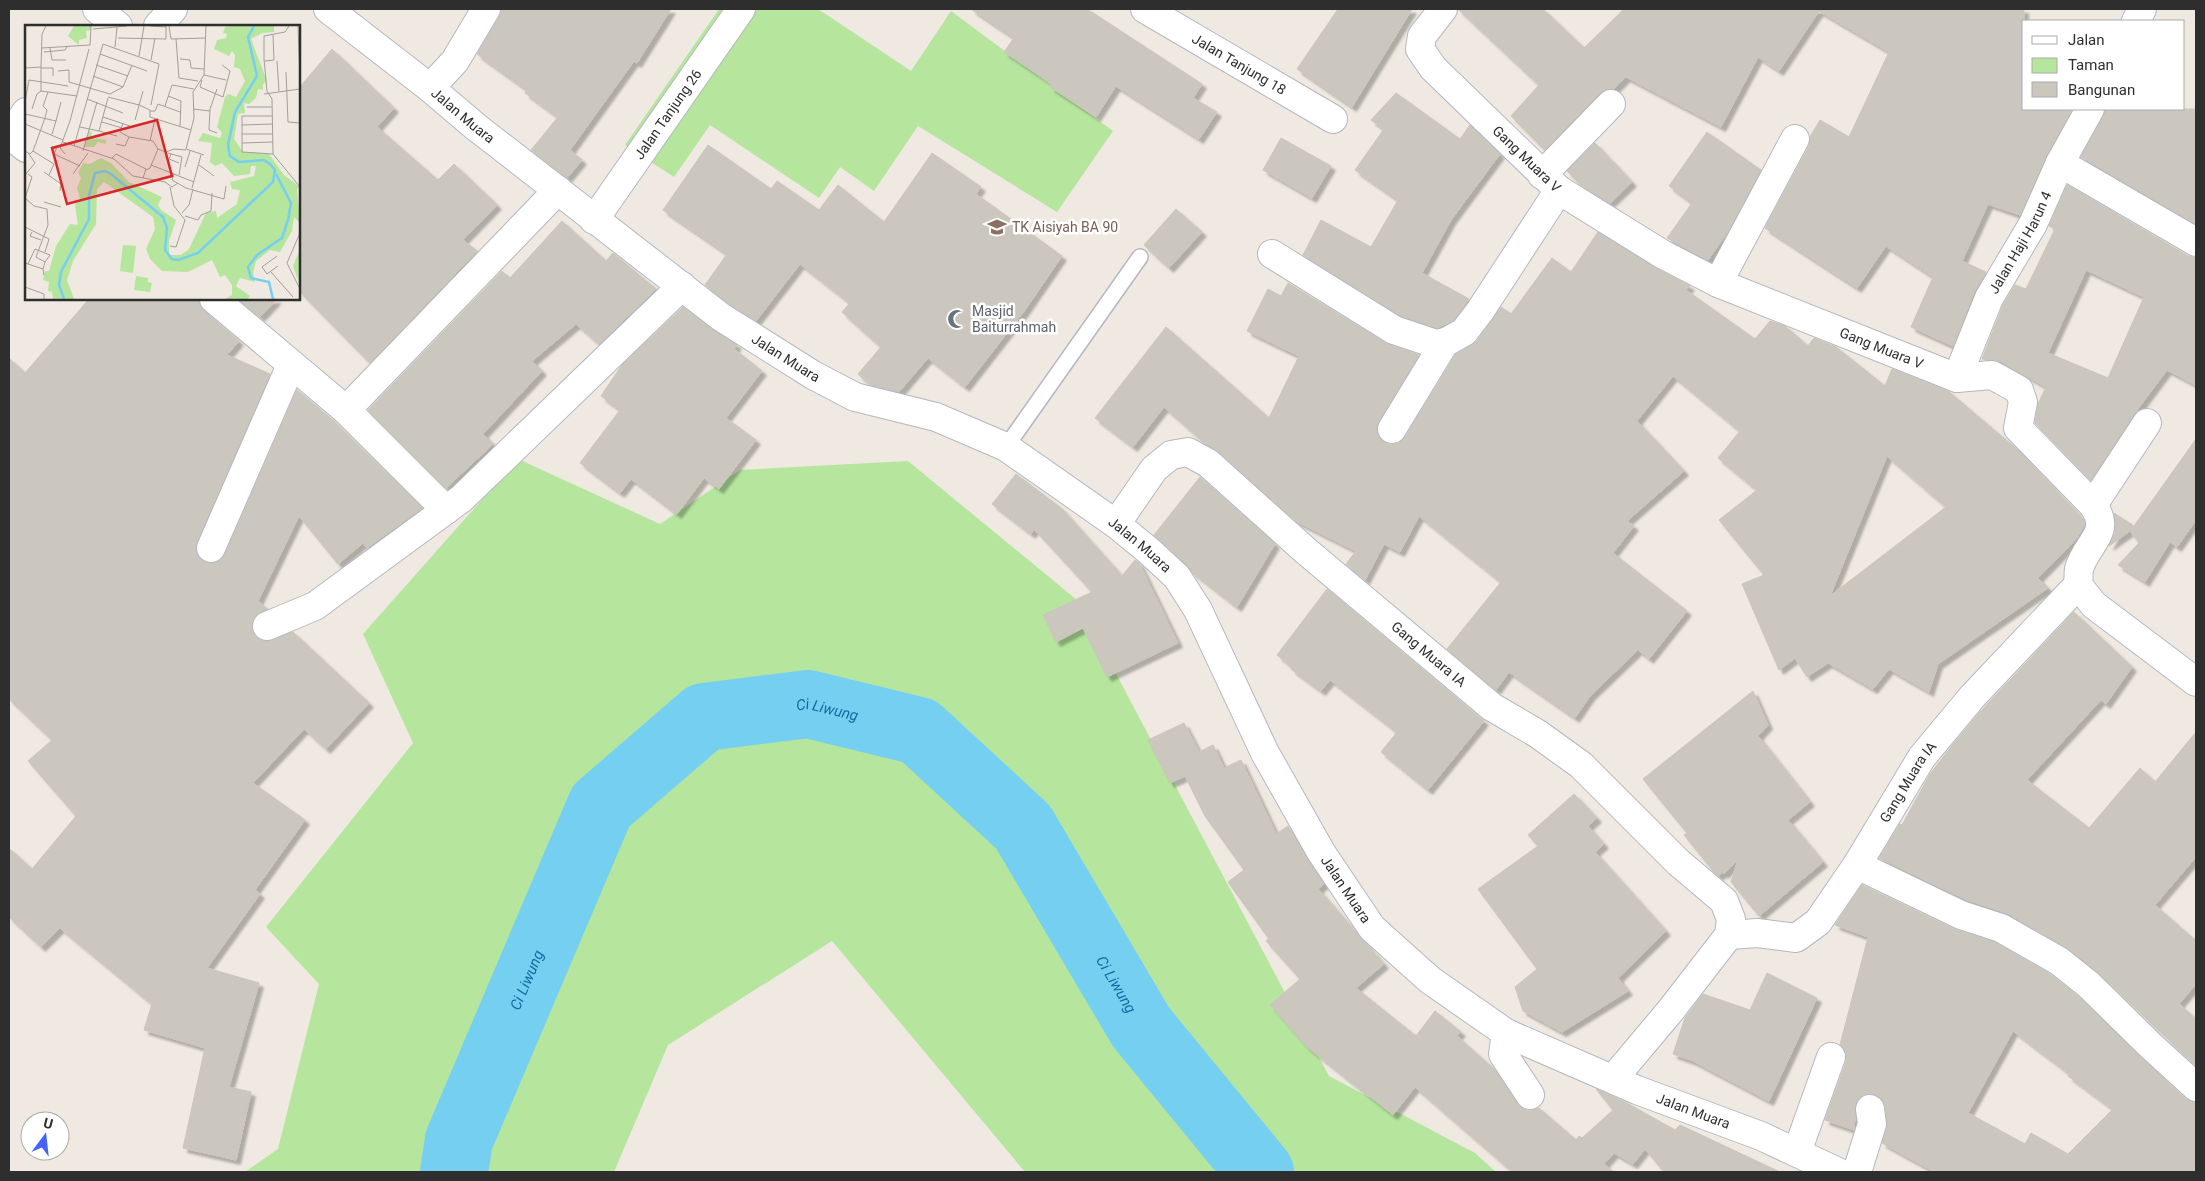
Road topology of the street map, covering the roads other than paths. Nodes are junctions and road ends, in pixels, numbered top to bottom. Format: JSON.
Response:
{"nodes":[{"id":1,"x":173,"y":9,"type":"edge"},
{"id":2,"x":328,"y":9,"type":"edge"},
{"id":3,"x":486,"y":9,"type":"edge"},
{"id":4,"x":741,"y":9,"type":"edge"},
{"id":5,"x":1145,"y":9,"type":"edge"},
{"id":6,"x":1443,"y":9,"type":"edge"},
{"id":7,"x":159,"y":25,"type":"edge"},
{"id":8,"x":430,"y":88,"type":"junction"},
{"id":9,"x":1611,"y":104,"type":"dead end"},
{"id":10,"x":2089,"y":110,"type":"edge"},
{"id":11,"x":25,"y":113,"type":"edge"},
{"id":12,"x":1333,"y":119,"type":"dead end"},
{"id":13,"x":1794,"y":139,"type":"dead end"},
{"id":14,"x":25,"y":147,"type":"edge"},
{"id":15,"x":2060,"y":163,"type":"junction"},
{"id":16,"x":1550,"y":182,"type":"junction"},
{"id":17,"x":558,"y":190,"type":"junction"},
{"id":18,"x":594,"y":220,"type":"junction"},
{"id":19,"x":2196,"y":242,"type":"edge"},
{"id":20,"x":1272,"y":254,"type":"dead end"},
{"id":21,"x":1140,"y":257,"type":"dead end"},
{"id":22,"x":1718,"y":283,"type":"junction"},
{"id":23,"x":682,"y":286,"type":"junction"},
{"id":24,"x":215,"y":300,"type":"edge"},
{"id":25,"x":1445,"y":342,"type":"junction"},
{"id":26,"x":291,"y":365,"type":"junction"},
{"id":27,"x":1958,"y":378,"type":"junction"},
{"id":28,"x":346,"y":410,"type":"junction"},
{"id":29,"x":2147,"y":423,"type":"dead end"},
{"id":30,"x":1392,"y":429,"type":"dead end"},
{"id":31,"x":1006,"y":447,"type":"junction"},
{"id":32,"x":2093,"y":505,"type":"junction"},
{"id":33,"x":446,"y":510,"type":"junction"},
{"id":34,"x":1116,"y":524,"type":"junction"},
{"id":35,"x":211,"y":548,"type":"dead end"},
{"id":36,"x":2078,"y":585,"type":"junction"},
{"id":37,"x":267,"y":626,"type":"dead end"},
{"id":38,"x":2196,"y":682,"type":"edge"},
{"id":39,"x":1857,"y":865,"type":"junction"},
{"id":40,"x":1729,"y":935,"type":"junction"},
{"id":41,"x":1506,"y":1033,"type":"junction"},
{"id":42,"x":1830,"y":1057,"type":"dead end"},
{"id":43,"x":1613,"y":1080,"type":"junction"},
{"id":44,"x":2196,"y":1087,"type":"edge"},
{"id":45,"x":1530,"y":1095,"type":"dead end"},
{"id":46,"x":1870,"y":1109,"type":"dead end"},
{"id":47,"x":1797,"y":1152,"type":"junction"},
{"id":48,"x":1838,"y":1172,"type":"edge"},
{"id":49,"x":1856,"y":1172,"type":"edge"}],
"edges":[{"from":1,"to":7,"type":"street"},
{"from":2,"to":8,"type":"street","name":"Jalan Muara"},
{"from":3,"to":8,"type":"street"},
{"from":4,"to":18,"type":"street","name":"Jalan Tanjung 26"},
{"from":5,"to":12,"type":"street","name":"Jalan Tanjung 18"},
{"from":6,"to":16,"type":"street","name":"Gang Muara V"},
{"from":8,"to":17,"type":"street","name":"Jalan Muara"},
{"from":9,"to":16,"type":"street"},
{"from":10,"to":15,"type":"street","name":"Jalan Haji Harun 4"},
{"from":11,"to":14,"type":"street"},
{"from":13,"to":22,"type":"street"},
{"from":15,"to":19,"type":"street"},
{"from":15,"to":27,"type":"street","name":"Jalan Haji Harun 4"},
{"from":16,"to":22,"type":"street","name":"Gang Muara V"},
{"from":16,"to":25,"type":"street"},
{"from":17,"to":18,"type":"street","name":"Jalan Muara"},
{"from":17,"to":28,"type":"street"},
{"from":18,"to":23,"type":"street","name":"Jalan Muara"},
{"from":20,"to":25,"type":"street"},
{"from":21,"to":31,"type":"lane"},
{"from":22,"to":27,"type":"street","name":"Gang Muara V"},
{"from":23,"to":31,"type":"street","name":"Jalan Muara"},
{"from":23,"to":33,"type":"street"},
{"from":24,"to":26,"type":"street"},
{"from":25,"to":30,"type":"street"},
{"from":26,"to":28,"type":"street"},
{"from":26,"to":35,"type":"street"},
{"from":27,"to":32,"type":"street","name":"Gang Muara V"},
{"from":28,"to":33,"type":"street"},
{"from":29,"to":32,"type":"street"},
{"from":31,"to":34,"type":"street","name":"Jalan Muara"},
{"from":32,"to":36,"type":"street","name":"Gang Muara V"},
{"from":33,"to":37,"type":"street"},
{"from":34,"to":40,"type":"street","name":"Gang Muara IA"},
{"from":34,"to":41,"type":"street","name":"Jalan Muara"},
{"from":36,"to":38,"type":"street"},
{"from":36,"to":39,"type":"street","name":"Gang Muara IA"},
{"from":39,"to":40,"type":"street","name":"Gang Muara IA"},
{"from":39,"to":44,"type":"street"},
{"from":40,"to":43,"type":"street"},
{"from":41,"to":43,"type":"street","name":"Jalan Muara"},
{"from":41,"to":45,"type":"street"},
{"from":42,"to":47,"type":"street"},
{"from":43,"to":47,"type":"street","name":"Jalan Muara"},
{"from":46,"to":49,"type":"street"},
{"from":47,"to":48,"type":"street","name":"Jalan Muara"}]}
